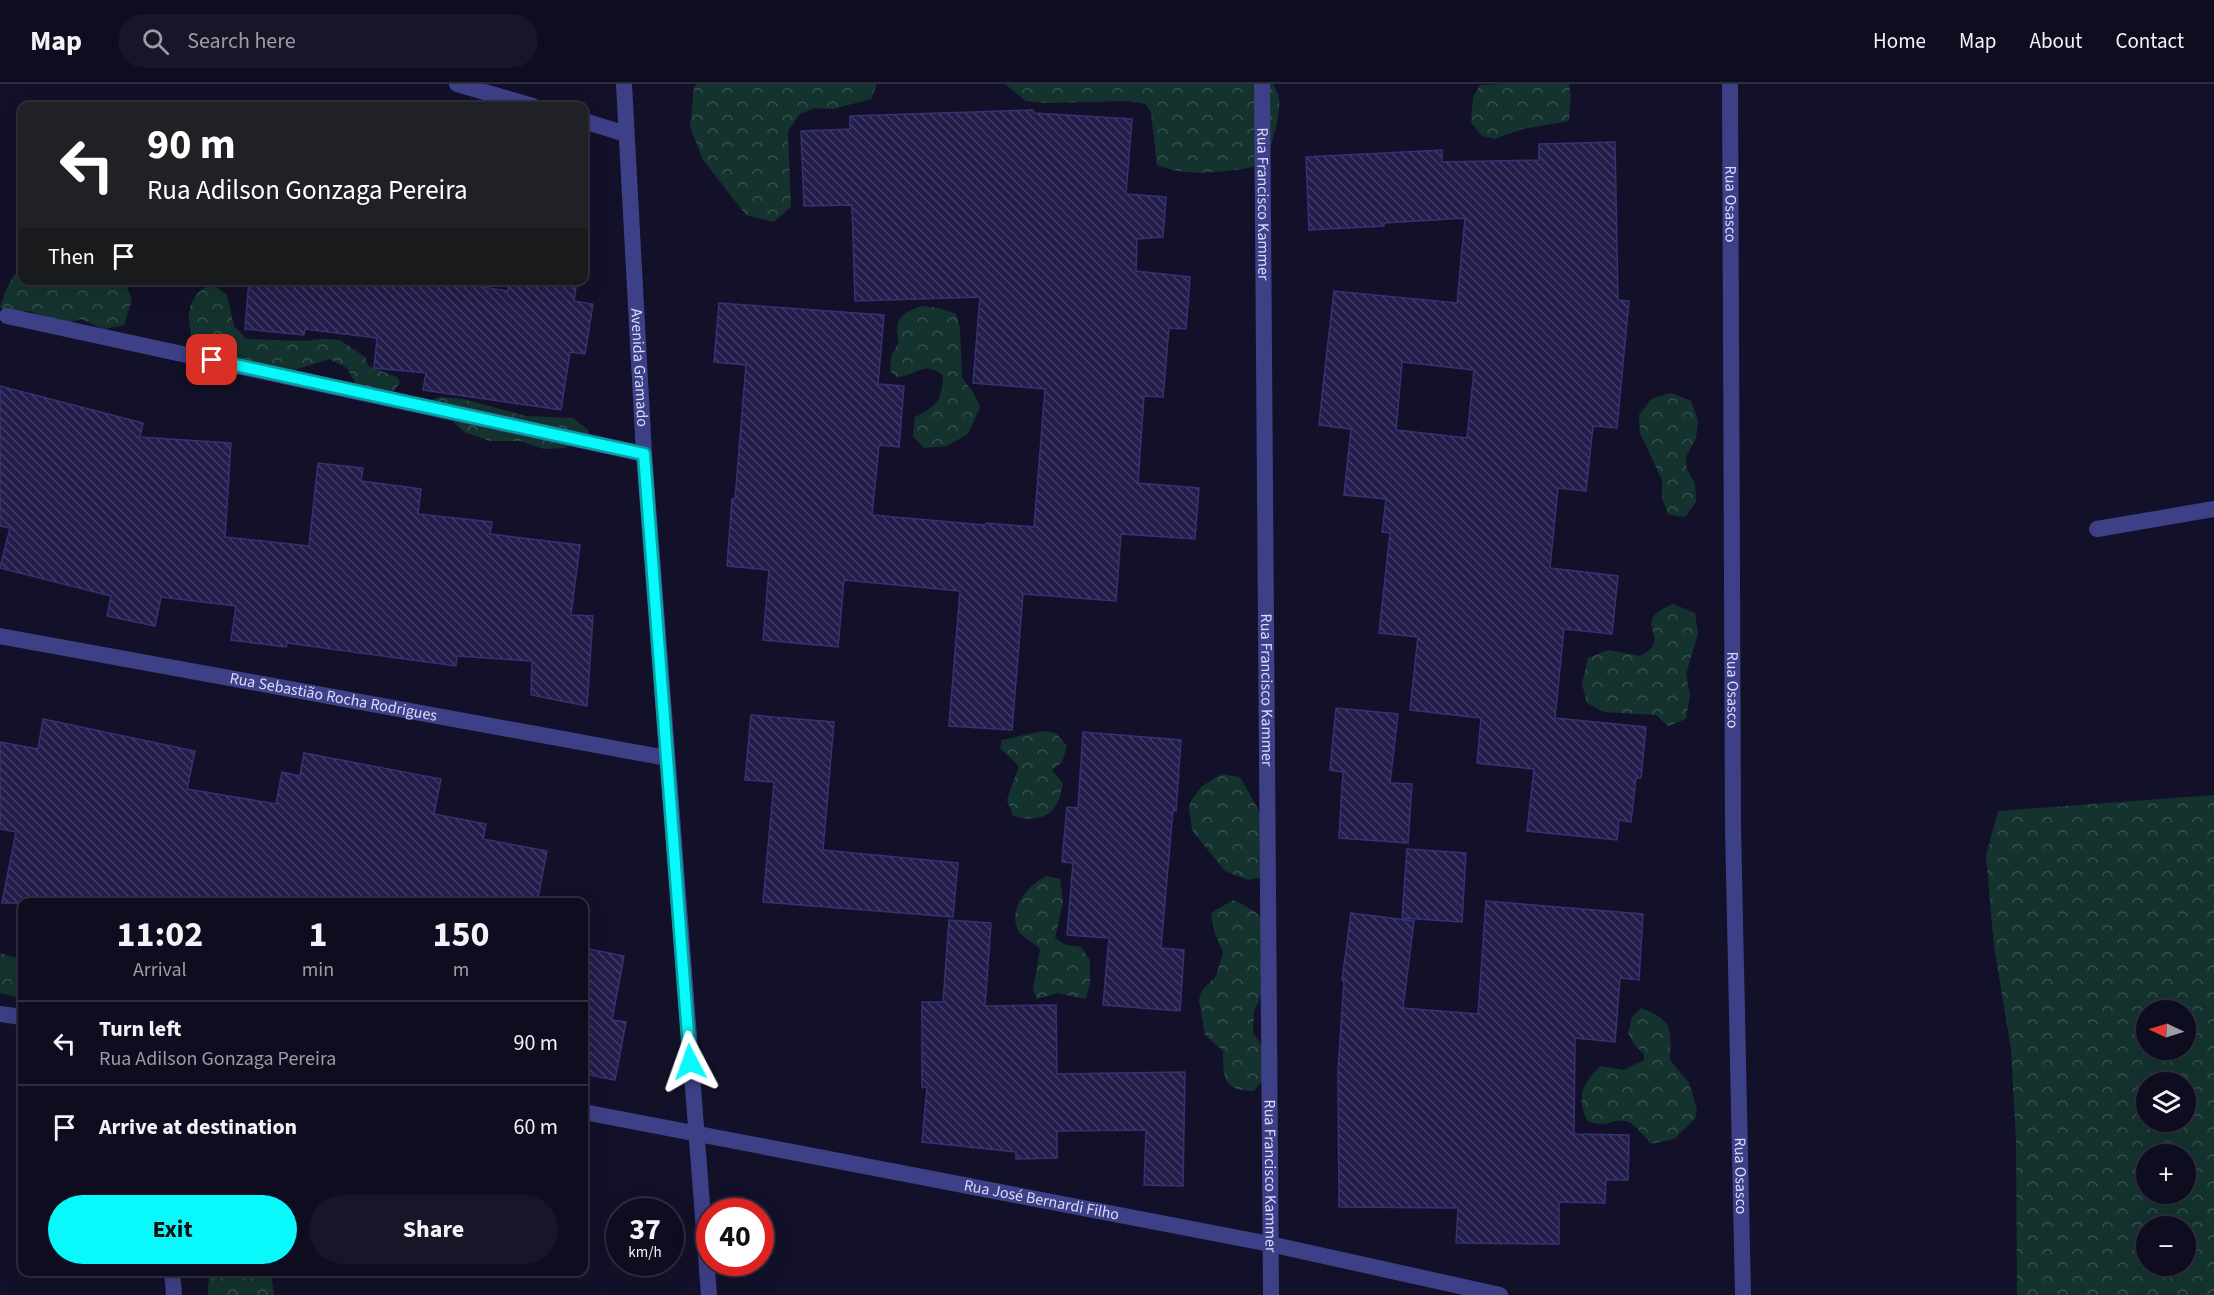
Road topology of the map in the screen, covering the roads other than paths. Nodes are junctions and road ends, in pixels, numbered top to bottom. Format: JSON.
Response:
{"nodes":[{"id":1,"x":457,"y":84,"type":"edge"},
{"id":2,"x":624,"y":84,"type":"edge"},
{"id":3,"x":1262,"y":84,"type":"edge"},
{"id":4,"x":1730,"y":84,"type":"edge"},
{"id":5,"x":519,"y":102,"type":"edge"},
{"id":6,"x":588,"y":122,"type":"edge"},
{"id":7,"x":626,"y":134,"type":"junction"},
{"id":8,"x":8,"y":316,"type":"dead end"},
{"id":9,"x":644,"y":454,"type":"junction"},
{"id":10,"x":2214,"y":509,"type":"edge"},
{"id":11,"x":2097,"y":529,"type":"dead end"},
{"id":12,"x":0,"y":636,"type":"edge"},
{"id":13,"x":667,"y":758,"type":"junction"},
{"id":14,"x":0,"y":1014,"type":"edge"},
{"id":15,"x":18,"y":1016,"type":"edge"},
{"id":16,"x":588,"y":1113,"type":"edge"},
{"id":17,"x":695,"y":1132,"type":"junction"},
{"id":18,"x":1270,"y":1244,"type":"junction"},
{"id":19,"x":172,"y":1276,"type":"edge"},
{"id":20,"x":174,"y":1295,"type":"edge"},
{"id":21,"x":709,"y":1295,"type":"edge"},
{"id":22,"x":1271,"y":1295,"type":"edge"},
{"id":23,"x":1500,"y":1295,"type":"edge"},
{"id":24,"x":1743,"y":1295,"type":"edge"}],
"edges":[{"from":1,"to":5,"type":"street"},
{"from":2,"to":7,"type":"street","name":"Avenida Gramado"},
{"from":3,"to":18,"type":"street","name":"Rua Francisco Kammer"},
{"from":4,"to":24,"type":"street","name":"Rua Osasco"},
{"from":6,"to":7,"type":"street"},
{"from":7,"to":9,"type":"street","name":"Avenida Gramado"},
{"from":8,"to":9,"type":"street"},
{"from":9,"to":13,"type":"street","name":"Avenida Gramado"},
{"from":10,"to":11,"type":"street"},
{"from":12,"to":13,"type":"street","name":"Rua Sebastião Rocha Rodrigues"},
{"from":13,"to":17,"type":"street","name":"Avenida Gramado"},
{"from":14,"to":15,"type":"street"},
{"from":16,"to":17,"type":"street","name":"Rua José Bernardi Filho"},
{"from":17,"to":18,"type":"street","name":"Rua José Bernardi Filho"},
{"from":17,"to":21,"type":"street","name":"Avenida Gramado"},
{"from":18,"to":22,"type":"street","name":"Rua Francisco Kammer"},
{"from":18,"to":23,"type":"street","name":"Rua José Bernardi Filho"},
{"from":19,"to":20,"type":"street"}]}
